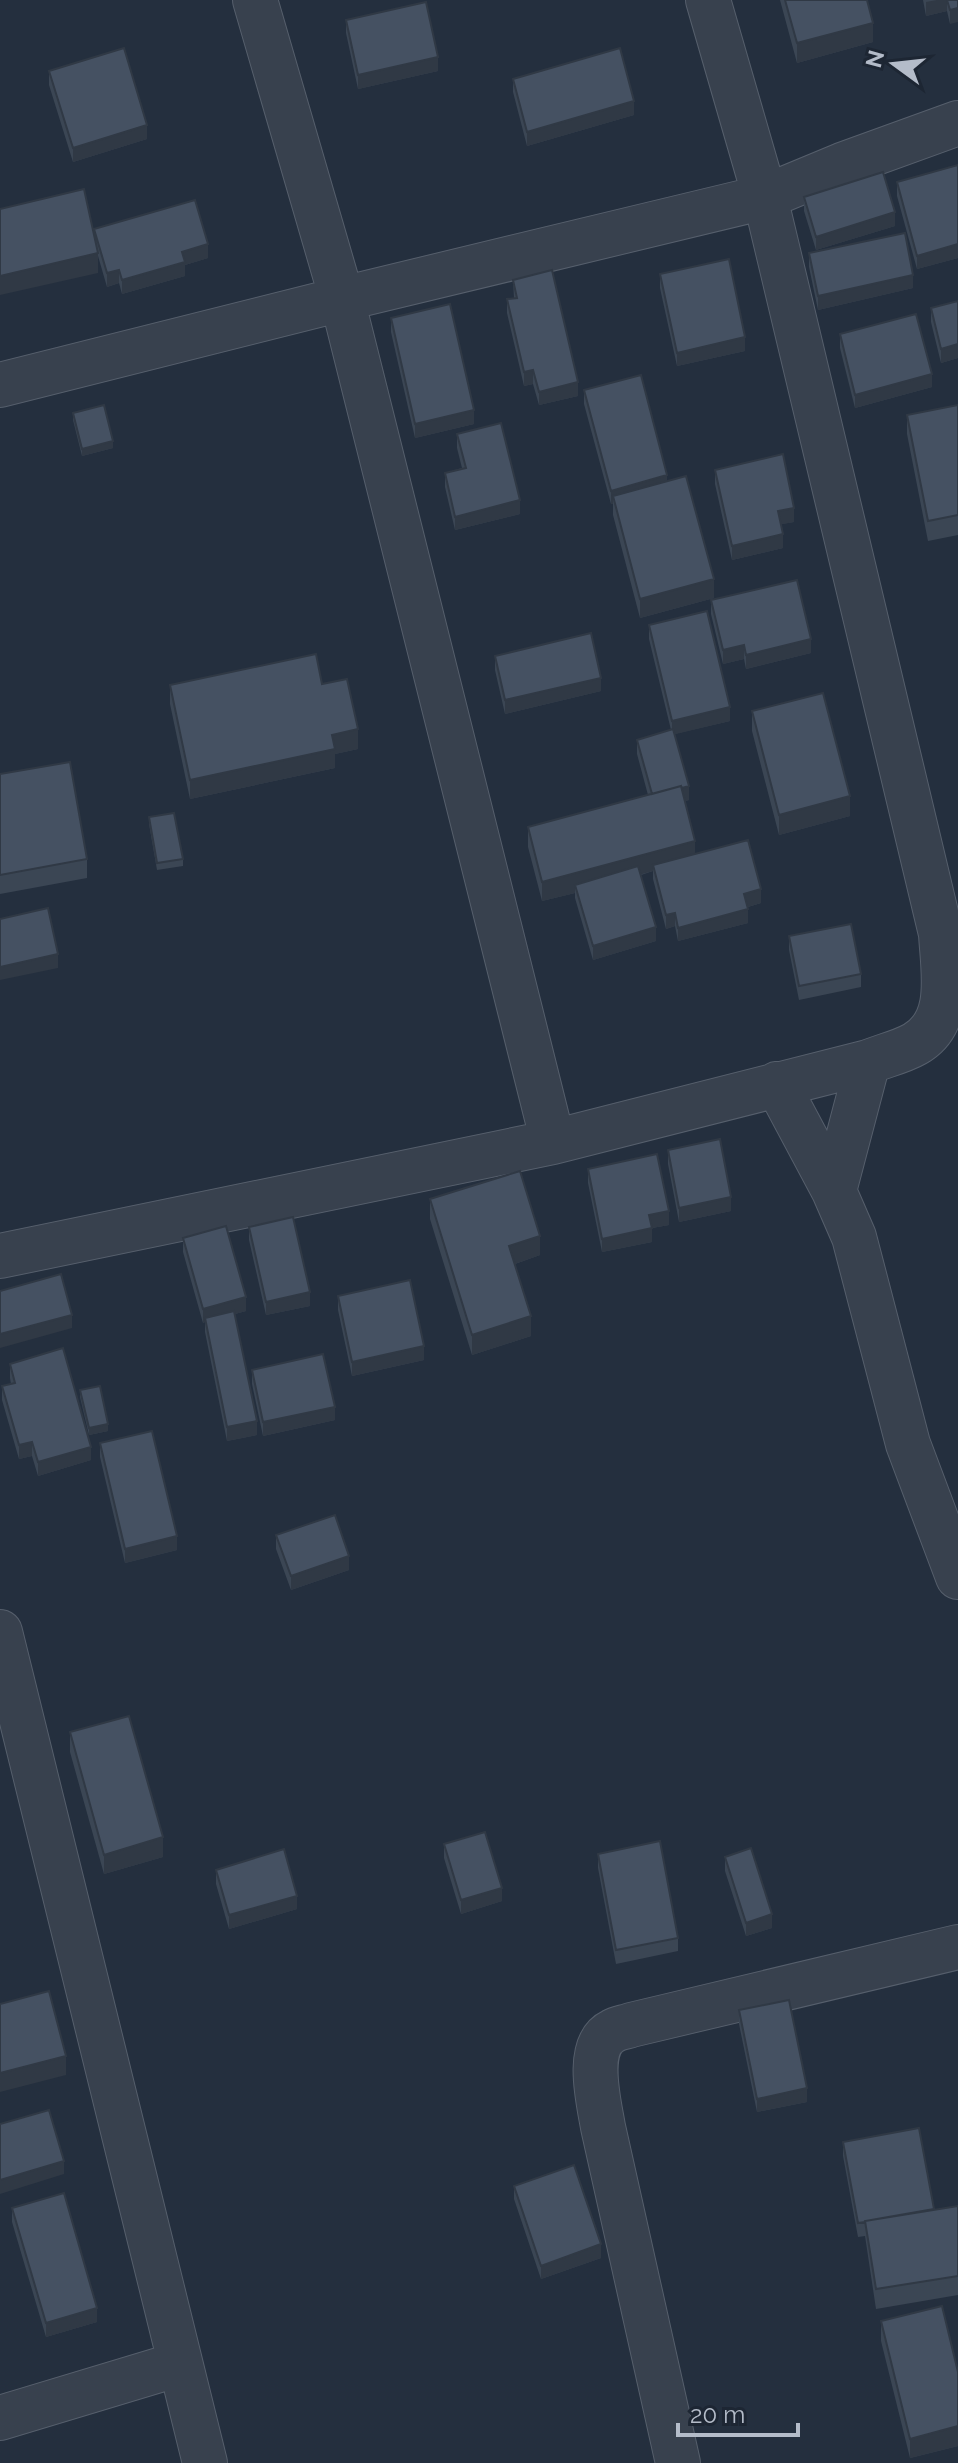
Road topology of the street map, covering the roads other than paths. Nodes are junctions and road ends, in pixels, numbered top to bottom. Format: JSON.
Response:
{"nodes":[{"id":1,"x":255,"y":0,"type":"edge"},
{"id":2,"x":708,"y":0,"type":"edge"},
{"id":3,"x":958,"y":123,"type":"edge"},
{"id":4,"x":765,"y":197,"type":"junction"},
{"id":5,"x":342,"y":299,"type":"junction"},
{"id":6,"x":0,"y":385,"type":"edge"},
{"id":7,"x":868,"y":1062,"type":"junction"},
{"id":8,"x":777,"y":1084,"type":"junction"},
{"id":9,"x":553,"y":1142,"type":"junction"},
{"id":10,"x":834,"y":1191,"type":"junction"},
{"id":11,"x":0,"y":1256,"type":"edge"},
{"id":12,"x":958,"y":1577,"type":"edge"},
{"id":13,"x":0,"y":1632,"type":"edge"},
{"id":14,"x":958,"y":1947,"type":"edge"},
{"id":15,"x":179,"y":2364,"type":"junction"},
{"id":16,"x":0,"y":2418,"type":"edge"},
{"id":17,"x":205,"y":2463,"type":"edge"},
{"id":18,"x":678,"y":2463,"type":"edge"}],
"edges":[{"from":1,"to":5,"type":"street"},
{"from":2,"to":4,"type":"street"},
{"from":3,"to":4,"type":"street"},
{"from":4,"to":5,"type":"street"},
{"from":4,"to":7,"type":"street"},
{"from":5,"to":6,"type":"street"},
{"from":5,"to":9,"type":"street"},
{"from":7,"to":8,"type":"street"},
{"from":7,"to":10,"type":"street"},
{"from":8,"to":9,"type":"street"},
{"from":8,"to":10,"type":"street"},
{"from":9,"to":11,"type":"street"},
{"from":10,"to":12,"type":"street"},
{"from":13,"to":15,"type":"street"},
{"from":14,"to":18,"type":"street"},
{"from":15,"to":16,"type":"street"},
{"from":15,"to":17,"type":"street"}]}
